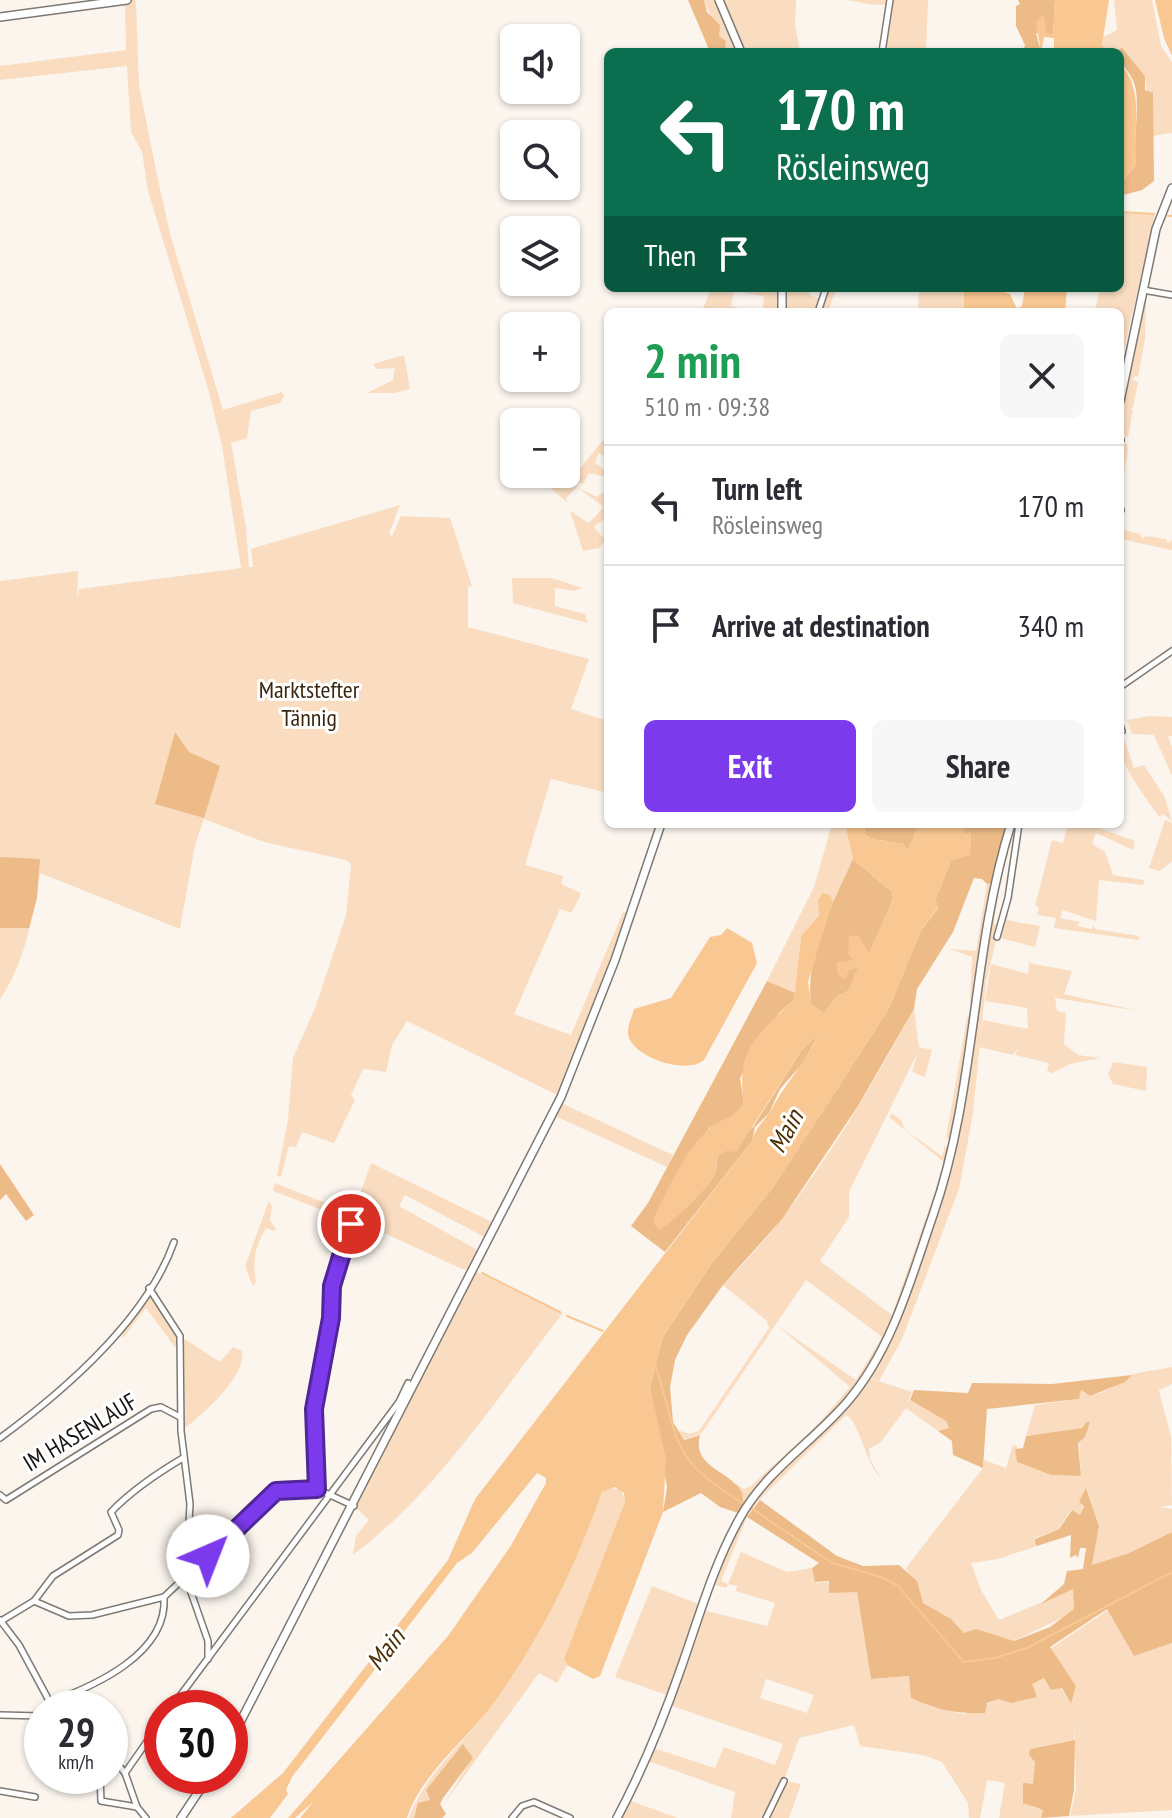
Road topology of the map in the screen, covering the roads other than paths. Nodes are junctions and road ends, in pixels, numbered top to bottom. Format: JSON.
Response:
{"nodes":[{"id":1,"x":127,"y":0,"type":"edge"},
{"id":2,"x":719,"y":0,"type":"edge"},
{"id":3,"x":890,"y":0,"type":"edge"},
{"id":4,"x":0,"y":17,"type":"edge"},
{"id":5,"x":739,"y":48,"type":"edge"},
{"id":6,"x":883,"y":48,"type":"edge"},
{"id":7,"x":1172,"y":188,"type":"edge"},
{"id":8,"x":1142,"y":289,"type":"junction"},
{"id":9,"x":1172,"y":295,"type":"edge"},
{"id":10,"x":1124,"y":381,"type":"edge"},
{"id":11,"x":1172,"y":651,"type":"edge"},
{"id":12,"x":1124,"y":684,"type":"edge"},
{"id":13,"x":660,"y":828,"type":"edge"},
{"id":14,"x":1010,"y":828,"type":"edge"},
{"id":15,"x":1018,"y":828,"type":"edge"},
{"id":16,"x":997,"y":937,"type":"dead end"},
{"id":17,"x":351,"y":1224,"type":"dead end"},
{"id":18,"x":174,"y":1242,"type":"dead end"},
{"id":19,"x":149,"y":1288,"type":"junction"},
{"id":20,"x":408,"y":1383,"type":"dead end"},
{"id":21,"x":180,"y":1418,"type":"junction"},
{"id":22,"x":0,"y":1438,"type":"edge"},
{"id":23,"x":183,"y":1458,"type":"junction"},
{"id":24,"x":317,"y":1489,"type":"junction"},
{"id":25,"x":0,"y":1495,"type":"edge"},
{"id":26,"x":329,"y":1496,"type":"junction"},
{"id":27,"x":354,"y":1506,"type":"junction"},
{"id":28,"x":186,"y":1578,"type":"junction"},
{"id":29,"x":164,"y":1597,"type":"junction"},
{"id":30,"x":34,"y":1601,"type":"junction"},
{"id":31,"x":1,"y":1621,"type":"edge"},
{"id":32,"x":208,"y":1659,"type":"junction"},
{"id":33,"x":43,"y":1690,"type":"edge"},
{"id":34,"x":84,"y":1690,"type":"edge"},
{"id":35,"x":185,"y":1690,"type":"edge"},
{"id":36,"x":248,"y":1708,"type":"edge"},
{"id":37,"x":0,"y":1715,"type":"edge"},
{"id":38,"x":24,"y":1716,"type":"edge"},
{"id":39,"x":144,"y":1746,"type":"edge"},
{"id":40,"x":128,"y":1769,"type":"edge"},
{"id":41,"x":784,"y":1781,"type":"dead end"},
{"id":42,"x":128,"y":1782,"type":"edge"},
{"id":43,"x":0,"y":1791,"type":"edge"},
{"id":44,"x":101,"y":1794,"type":"edge"},
{"id":45,"x":197,"y":1794,"type":"edge"},
{"id":46,"x":35,"y":1797,"type":"dead end"},
{"id":47,"x":137,"y":1807,"type":"junction"},
{"id":48,"x":146,"y":1818,"type":"edge"},
{"id":49,"x":181,"y":1818,"type":"edge"},
{"id":50,"x":512,"y":1818,"type":"edge"},
{"id":51,"x":570,"y":1818,"type":"edge"},
{"id":52,"x":617,"y":1818,"type":"edge"},
{"id":53,"x":766,"y":1818,"type":"edge"}],
"edges":[{"from":1,"to":4,"type":"main road"},
{"from":2,"to":5,"type":"main road"},
{"from":3,"to":6,"type":"street"},
{"from":7,"to":8,"type":"main road"},
{"from":8,"to":9,"type":"street"},
{"from":8,"to":10,"type":"main road"},
{"from":11,"to":12,"type":"street"},
{"from":13,"to":27,"type":"main road"},
{"from":14,"to":52,"type":"main road"},
{"from":15,"to":16,"type":"street"},
{"from":17,"to":24,"type":"street"},
{"from":18,"to":19,"type":"street"},
{"from":19,"to":21,"type":"street"},
{"from":19,"to":22,"type":"street"},
{"from":20,"to":26,"type":"street"},
{"from":21,"to":23,"type":"street"},
{"from":21,"to":25,"type":"street","name":"IM HASENLAUF"},
{"from":23,"to":28,"type":"street"},
{"from":23,"to":30,"type":"street"},
{"from":24,"to":26,"type":"street"},
{"from":24,"to":28,"type":"street"},
{"from":26,"to":27,"type":"street"},
{"from":26,"to":32,"type":"street"},
{"from":27,"to":36,"type":"main road"},
{"from":28,"to":29,"type":"street"},
{"from":28,"to":32,"type":"street"},
{"from":29,"to":30,"type":"street"},
{"from":29,"to":34,"type":"street"},
{"from":30,"to":31,"type":"street"},
{"from":31,"to":33,"type":"street"},
{"from":32,"to":35,"type":"street"},
{"from":37,"to":38,"type":"street"},
{"from":39,"to":40,"type":"street"},
{"from":41,"to":53,"type":"street"},
{"from":42,"to":47,"type":"street"},
{"from":43,"to":46,"type":"street"},
{"from":44,"to":47,"type":"street"},
{"from":45,"to":49,"type":"main road"},
{"from":47,"to":48,"type":"street"},
{"from":50,"to":51,"type":"street"}]}
